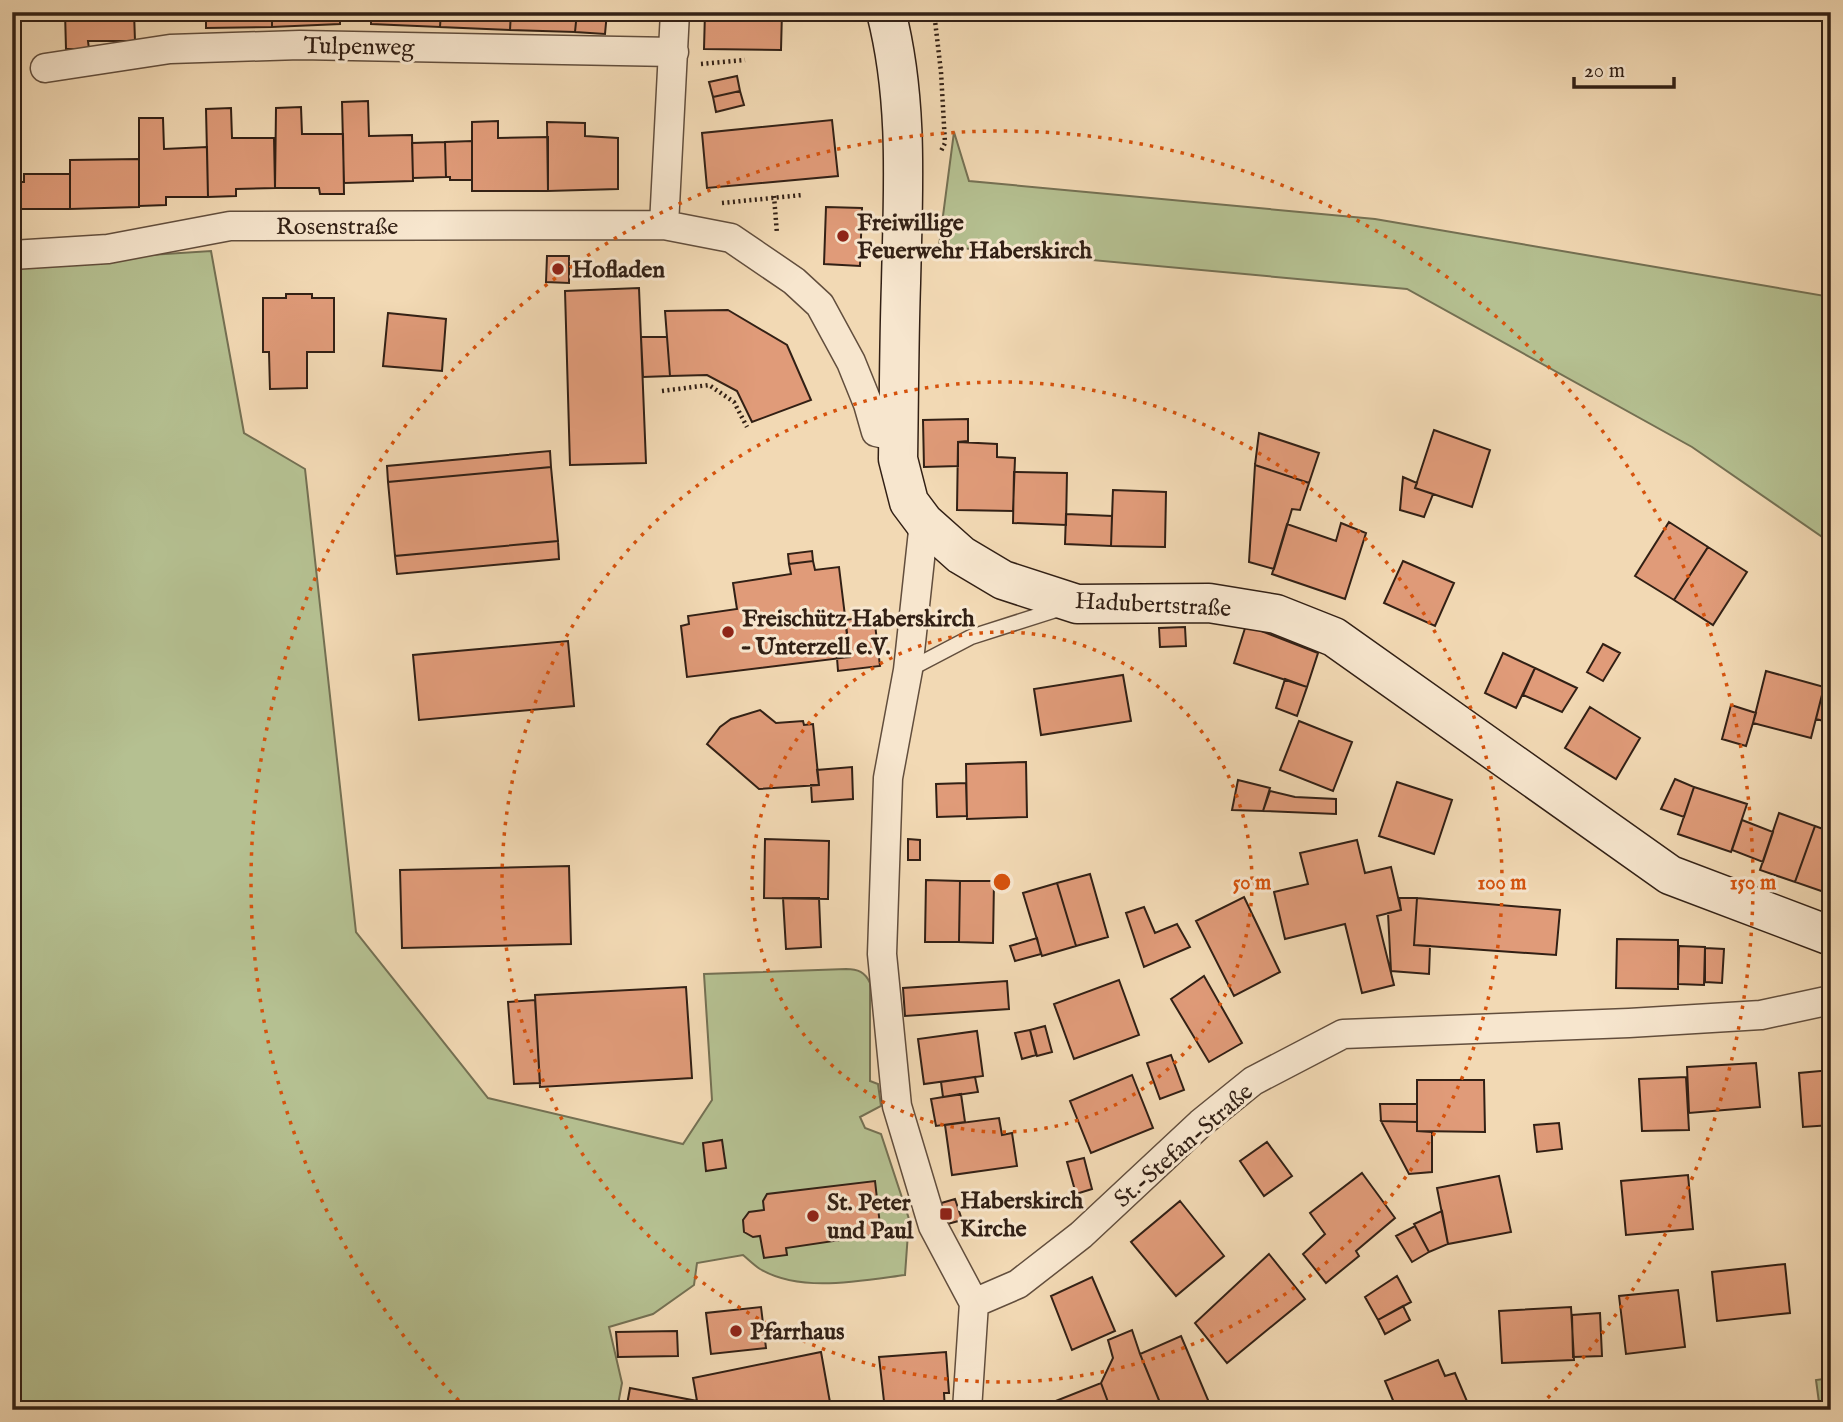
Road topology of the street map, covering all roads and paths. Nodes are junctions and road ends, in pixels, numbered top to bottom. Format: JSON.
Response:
{"nodes":[{"id":1,"x":675,"y":12,"type":"edge"},
{"id":2,"x":886,"y":12,"type":"edge"},
{"id":3,"x":673,"y":60,"type":"junction"},
{"id":4,"x":745,"y":60,"type":"dead end"},
{"id":5,"x":45,"y":68,"type":"dead end"},
{"id":6,"x":802,"y":195,"type":"dead end"},
{"id":7,"x":720,"y":204,"type":"dead end"},
{"id":8,"x":664,"y":225,"type":"junction"},
{"id":9,"x":12,"y":256,"type":"edge"},
{"id":10,"x":662,"y":391,"type":"dead end"},
{"id":11,"x":747,"y":427,"type":"dead end"},
{"id":12,"x":898,"y":437,"type":"junction"},
{"id":13,"x":925,"y":522,"type":"junction"},
{"id":14,"x":1077,"y":604,"type":"junction"},
{"id":15,"x":908,"y":670,"type":"junction"},
{"id":16,"x":1831,"y":936,"type":"edge"},
{"id":17,"x":1831,"y":1000,"type":"edge"},
{"id":18,"x":974,"y":1303,"type":"junction"},
{"id":19,"x":967,"y":1410,"type":"edge"}],
"edges":[{"from":1,"to":3,"type":"street"},
{"from":2,"to":12,"type":"street","name":"Hadubertstraße"},
{"from":3,"to":4,"type":"path"},
{"from":3,"to":5,"type":"street","name":"Tulpenweg"},
{"from":3,"to":8,"type":"street"},
{"from":6,"to":7,"type":"path"},
{"from":8,"to":9,"type":"street","name":"Rosenstraße"},
{"from":8,"to":12,"type":"street","name":"Rosenstraße"},
{"from":10,"to":11,"type":"path"},
{"from":12,"to":13,"type":"street","name":"Hadubertstraße"},
{"from":13,"to":14,"type":"street","name":"Hadubertstraße"},
{"from":13,"to":15,"type":"street"},
{"from":14,"to":15,"type":"lane"},
{"from":14,"to":16,"type":"street","name":"Hadubertstraße"},
{"from":15,"to":18,"type":"street"},
{"from":17,"to":18,"type":"street","name":"St.-Stefan-Straße"},
{"from":18,"to":19,"type":"street"}]}
